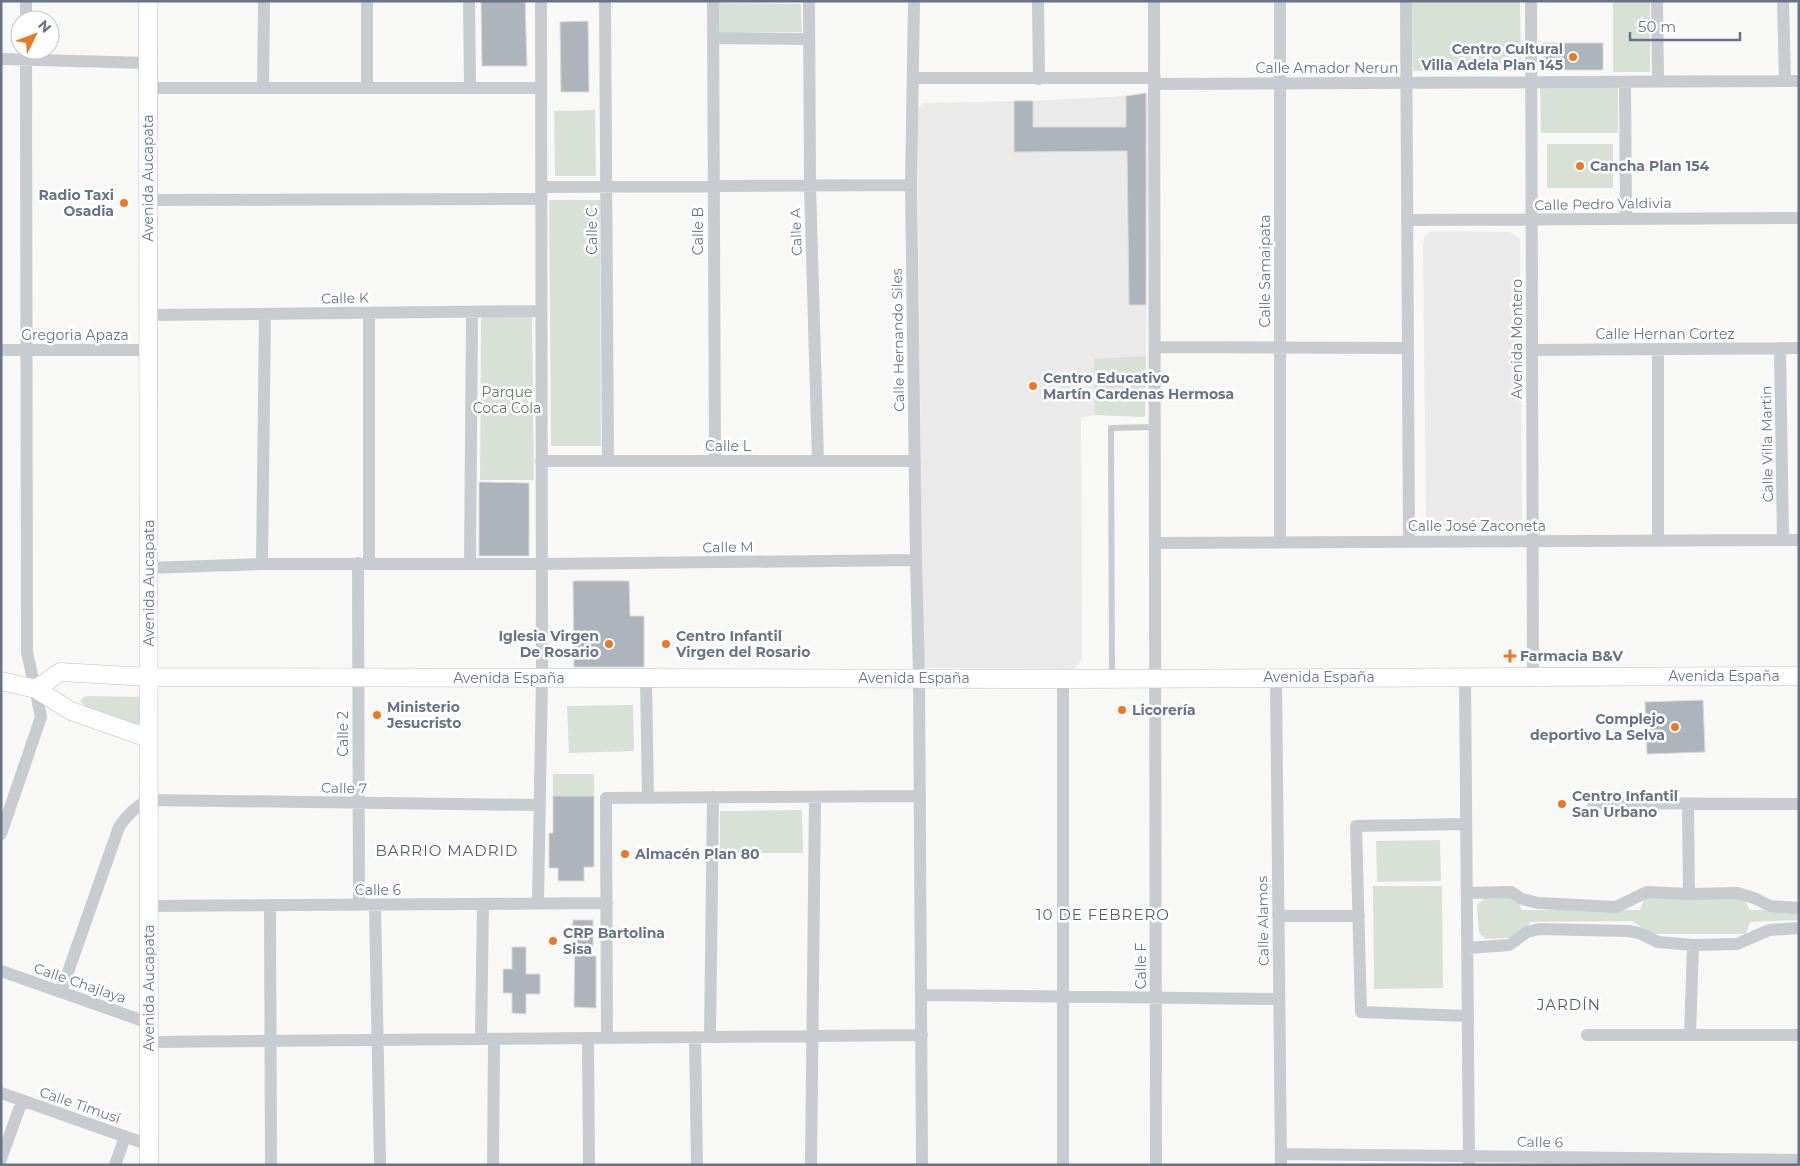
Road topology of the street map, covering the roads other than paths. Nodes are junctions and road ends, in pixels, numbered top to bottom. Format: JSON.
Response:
{"nodes":[{"id":1,"x":148,"y":1,"type":"edge"},
{"id":2,"x":264,"y":1,"type":"edge"},
{"id":3,"x":367,"y":1,"type":"edge"},
{"id":4,"x":469,"y":1,"type":"edge"},
{"id":5,"x":541,"y":1,"type":"edge"},
{"id":6,"x":606,"y":1,"type":"edge"},
{"id":7,"x":712,"y":1,"type":"edge"},
{"id":8,"x":809,"y":1,"type":"edge"},
{"id":9,"x":914,"y":1,"type":"edge"},
{"id":10,"x":1038,"y":1,"type":"edge"},
{"id":11,"x":1154,"y":1,"type":"edge"},
{"id":12,"x":1280,"y":1,"type":"edge"},
{"id":13,"x":1406,"y":1,"type":"edge"},
{"id":14,"x":1531,"y":1,"type":"edge"},
{"id":15,"x":1656,"y":1,"type":"edge"},
{"id":16,"x":1783,"y":1,"type":"edge"},
{"id":17,"x":713,"y":38,"type":"junction"},
{"id":18,"x":809,"y":39,"type":"junction"},
{"id":19,"x":60,"y":57,"type":"edge"},
{"id":20,"x":26,"y":60,"type":"edge"},
{"id":21,"x":148,"y":63,"type":"junction"},
{"id":22,"x":912,"y":78,"type":"junction"},
{"id":23,"x":1039,"y":78,"type":"junction"},
{"id":24,"x":1155,"y":81,"type":"junction"},
{"id":25,"x":1658,"y":81,"type":"junction"},
{"id":26,"x":1784,"y":81,"type":"junction"},
{"id":27,"x":1799,"y":81,"type":"edge"},
{"id":28,"x":1531,"y":82,"type":"junction"},
{"id":29,"x":1625,"y":82,"type":"junction"},
{"id":30,"x":1406,"y":83,"type":"junction"},
{"id":31,"x":1280,"y":84,"type":"junction"},
{"id":32,"x":148,"y":88,"type":"junction"},
{"id":33,"x":263,"y":88,"type":"junction"},
{"id":34,"x":367,"y":88,"type":"junction"},
{"id":35,"x":470,"y":88,"type":"junction"},
{"id":36,"x":541,"y":88,"type":"junction"},
{"id":37,"x":911,"y":185,"type":"junction"},
{"id":38,"x":713,"y":186,"type":"junction"},
{"id":39,"x":810,"y":186,"type":"junction"},
{"id":40,"x":606,"y":187,"type":"junction"},
{"id":41,"x":541,"y":193,"type":"junction"},
{"id":42,"x":148,"y":200,"type":"junction"},
{"id":43,"x":1626,"y":218,"type":"junction"},
{"id":44,"x":1799,"y":218,"type":"edge"},
{"id":45,"x":1407,"y":220,"type":"junction"},
{"id":46,"x":1532,"y":220,"type":"junction"},
{"id":47,"x":541,"y":311,"type":"junction"},
{"id":48,"x":369,"y":312,"type":"junction"},
{"id":49,"x":472,"y":313,"type":"junction"},
{"id":50,"x":265,"y":314,"type":"junction"},
{"id":51,"x":148,"y":315,"type":"junction"},
{"id":52,"x":1155,"y":347,"type":"junction"},
{"id":53,"x":1280,"y":348,"type":"junction"},
{"id":54,"x":1407,"y":348,"type":"junction"},
{"id":55,"x":1780,"y":348,"type":"junction"},
{"id":56,"x":1799,"y":348,"type":"edge"},
{"id":57,"x":1658,"y":349,"type":"junction"},
{"id":58,"x":1,"y":350,"type":"edge"},
{"id":59,"x":26,"y":350,"type":"junction"},
{"id":60,"x":148,"y":350,"type":"junction"},
{"id":61,"x":1532,"y":350,"type":"junction"},
{"id":62,"x":1155,"y":427,"type":"junction"},
{"id":63,"x":541,"y":461,"type":"junction"},
{"id":64,"x":608,"y":461,"type":"junction"},
{"id":65,"x":715,"y":461,"type":"junction"},
{"id":66,"x":818,"y":461,"type":"junction"},
{"id":67,"x":915,"y":461,"type":"junction"},
{"id":68,"x":1658,"y":540,"type":"junction"},
{"id":69,"x":1783,"y":540,"type":"junction"},
{"id":70,"x":1799,"y":540,"type":"edge"},
{"id":71,"x":1280,"y":541,"type":"junction"},
{"id":72,"x":1409,"y":541,"type":"junction"},
{"id":73,"x":1532,"y":541,"type":"junction"},
{"id":74,"x":1156,"y":543,"type":"junction"},
{"id":75,"x":916,"y":560,"type":"junction"},
{"id":76,"x":262,"y":564,"type":"junction"},
{"id":77,"x":364,"y":564,"type":"junction"},
{"id":78,"x":470,"y":564,"type":"junction"},
{"id":79,"x":542,"y":564,"type":"junction"},
{"id":80,"x":148,"y":568,"type":"junction"},
{"id":81,"x":1533,"y":676,"type":"junction"},
{"id":82,"x":1799,"y":676,"type":"edge"},
{"id":83,"x":148,"y":677,"type":"junction"},
{"id":84,"x":1466,"y":677,"type":"junction"},
{"id":85,"x":358,"y":678,"type":"junction"},
{"id":86,"x":542,"y":678,"type":"junction"},
{"id":87,"x":646,"y":678,"type":"junction"},
{"id":88,"x":919,"y":678,"type":"junction"},
{"id":89,"x":1112,"y":678,"type":"junction"},
{"id":90,"x":1156,"y":678,"type":"junction"},
{"id":91,"x":1276,"y":678,"type":"junction"},
{"id":92,"x":1063,"y":679,"type":"junction"},
{"id":93,"x":1,"y":681,"type":"edge"},
{"id":94,"x":36,"y":689,"type":"junction"},
{"id":95,"x":148,"y":738,"type":"junction"},
{"id":96,"x":920,"y":796,"type":"junction"},
{"id":97,"x":713,"y":797,"type":"junction"},
{"id":98,"x":815,"y":797,"type":"junction"},
{"id":99,"x":648,"y":798,"type":"junction"},
{"id":100,"x":148,"y":800,"type":"junction"},
{"id":101,"x":1593,"y":803,"type":"dead end"},
{"id":102,"x":359,"y":804,"type":"junction"},
{"id":103,"x":540,"y":804,"type":"junction"},
{"id":104,"x":1688,"y":804,"type":"junction"},
{"id":105,"x":1799,"y":804,"type":"edge"},
{"id":106,"x":1466,"y":824,"type":"junction"},
{"id":107,"x":1,"y":834,"type":"edge"},
{"id":108,"x":1467,"y":893,"type":"junction"},
{"id":109,"x":1688,"y":894,"type":"junction"},
{"id":110,"x":538,"y":903,"type":"junction"},
{"id":111,"x":607,"y":903,"type":"junction"},
{"id":112,"x":360,"y":904,"type":"junction"},
{"id":113,"x":483,"y":904,"type":"junction"},
{"id":114,"x":270,"y":905,"type":"junction"},
{"id":115,"x":375,"y":905,"type":"junction"},
{"id":116,"x":149,"y":906,"type":"junction"},
{"id":117,"x":1799,"y":908,"type":"edge"},
{"id":118,"x":1278,"y":916,"type":"junction"},
{"id":119,"x":1358,"y":916,"type":"junction"},
{"id":120,"x":1799,"y":928,"type":"edge"},
{"id":121,"x":1693,"y":945,"type":"junction"},
{"id":122,"x":1467,"y":948,"type":"junction"},
{"id":123,"x":1,"y":971,"type":"edge"},
{"id":124,"x":62,"y":992,"type":"junction"},
{"id":125,"x":921,"y":994,"type":"junction"},
{"id":126,"x":1063,"y":997,"type":"junction"},
{"id":127,"x":1156,"y":998,"type":"junction"},
{"id":128,"x":1279,"y":999,"type":"junction"},
{"id":129,"x":1468,"y":1016,"type":"junction"},
{"id":130,"x":149,"y":1023,"type":"junction"},
{"id":131,"x":922,"y":1035,"type":"junction"},
{"id":132,"x":1587,"y":1035,"type":"dead end"},
{"id":133,"x":1690,"y":1035,"type":"junction"},
{"id":134,"x":1799,"y":1035,"type":"edge"},
{"id":135,"x":812,"y":1036,"type":"junction"},
{"id":136,"x":695,"y":1037,"type":"junction"},
{"id":137,"x":710,"y":1037,"type":"junction"},
{"id":138,"x":588,"y":1038,"type":"junction"},
{"id":139,"x":607,"y":1038,"type":"junction"},
{"id":140,"x":488,"y":1039,"type":"junction"},
{"id":141,"x":377,"y":1040,"type":"junction"},
{"id":142,"x":271,"y":1041,"type":"junction"},
{"id":143,"x":149,"y":1042,"type":"junction"},
{"id":144,"x":1,"y":1093,"type":"edge"},
{"id":145,"x":22,"y":1100,"type":"junction"},
{"id":146,"x":125,"y":1137,"type":"junction"},
{"id":147,"x":149,"y":1145,"type":"junction"},
{"id":148,"x":1,"y":1159,"type":"edge"},
{"id":149,"x":1281,"y":1160,"type":"edge"},
{"id":150,"x":1469,"y":1160,"type":"edge"},
{"id":151,"x":1799,"y":1160,"type":"edge"},
{"id":152,"x":115,"y":1165,"type":"edge"},
{"id":153,"x":149,"y":1165,"type":"edge"},
{"id":154,"x":271,"y":1165,"type":"edge"},
{"id":155,"x":380,"y":1165,"type":"edge"},
{"id":156,"x":494,"y":1165,"type":"edge"},
{"id":157,"x":589,"y":1165,"type":"edge"},
{"id":158,"x":697,"y":1165,"type":"edge"},
{"id":159,"x":811,"y":1165,"type":"edge"},
{"id":160,"x":922,"y":1165,"type":"edge"},
{"id":161,"x":1063,"y":1165,"type":"edge"},
{"id":162,"x":1156,"y":1165,"type":"edge"}],
"edges":[{"from":1,"to":21,"type":"street","name":"Avenida Aucapata"},
{"from":2,"to":33,"type":"street"},
{"from":3,"to":34,"type":"street"},
{"from":4,"to":35,"type":"street"},
{"from":5,"to":36,"type":"street"},
{"from":6,"to":40,"type":"street","name":"Calle C"},
{"from":7,"to":17,"type":"street","name":"Calle B"},
{"from":8,"to":18,"type":"street","name":"Calle A"},
{"from":9,"to":22,"type":"street","name":"Calle Hernando Siles"},
{"from":10,"to":23,"type":"street"},
{"from":11,"to":24,"type":"street","name":"Calle F"},
{"from":12,"to":31,"type":"street","name":"Calle Samaipata"},
{"from":13,"to":30,"type":"street"},
{"from":14,"to":28,"type":"street","name":"Avenida Montero"},
{"from":15,"to":25,"type":"street"},
{"from":16,"to":26,"type":"street"},
{"from":17,"to":18,"type":"street"},
{"from":17,"to":38,"type":"street","name":"Calle B"},
{"from":18,"to":39,"type":"street","name":"Calle A"},
{"from":19,"to":21,"type":"street"},
{"from":20,"to":59,"type":"street"},
{"from":21,"to":32,"type":"street","name":"Avenida Aucapata"},
{"from":22,"to":23,"type":"street","name":"Calle Amador Nerun"},
{"from":22,"to":37,"type":"street","name":"Calle Hernando Siles"},
{"from":23,"to":24,"type":"street","name":"Calle Amador Nerun"},
{"from":24,"to":31,"type":"street","name":"Calle Amador Nerun"},
{"from":24,"to":52,"type":"street","name":"Calle F"},
{"from":25,"to":26,"type":"street","name":"Calle Amador Nerun"},
{"from":25,"to":29,"type":"street","name":"Calle Amador Nerun"},
{"from":26,"to":27,"type":"street","name":"Calle Amador Nerun"},
{"from":28,"to":29,"type":"street","name":"Calle Amador Nerun"},
{"from":28,"to":30,"type":"street","name":"Calle Amador Nerun"},
{"from":28,"to":46,"type":"street","name":"Avenida Montero"},
{"from":29,"to":43,"type":"street"},
{"from":30,"to":31,"type":"street","name":"Calle Amador Nerun"},
{"from":30,"to":45,"type":"street"},
{"from":31,"to":53,"type":"street","name":"Calle Samaipata"},
{"from":32,"to":33,"type":"street"},
{"from":32,"to":42,"type":"street","name":"Avenida Aucapata"},
{"from":33,"to":34,"type":"street"},
{"from":34,"to":35,"type":"street"},
{"from":35,"to":36,"type":"street"},
{"from":36,"to":41,"type":"street"},
{"from":37,"to":39,"type":"street"},
{"from":37,"to":67,"type":"street","name":"Calle Hernando Siles"},
{"from":38,"to":39,"type":"street"},
{"from":38,"to":40,"type":"street"},
{"from":38,"to":65,"type":"street","name":"Calle B"},
{"from":39,"to":66,"type":"street","name":"Calle A"},
{"from":40,"to":41,"type":"street"},
{"from":40,"to":64,"type":"street","name":"Calle C"},
{"from":41,"to":42,"type":"street"},
{"from":41,"to":47,"type":"street"},
{"from":42,"to":51,"type":"street","name":"Avenida Aucapata"},
{"from":43,"to":44,"type":"street","name":"Calle Pedro Valdivia"},
{"from":43,"to":46,"type":"street","name":"Calle Pedro Valdivia"},
{"from":45,"to":46,"type":"street","name":"Calle Pedro Valdivia"},
{"from":45,"to":54,"type":"street"},
{"from":46,"to":61,"type":"street","name":"Avenida Montero"},
{"from":47,"to":49,"type":"street","name":"Calle K"},
{"from":47,"to":63,"type":"street"},
{"from":48,"to":49,"type":"street","name":"Calle K"},
{"from":48,"to":50,"type":"street","name":"Calle K"},
{"from":48,"to":77,"type":"street","name":"Calle 2"},
{"from":49,"to":78,"type":"street"},
{"from":50,"to":51,"type":"street","name":"Calle K"},
{"from":50,"to":76,"type":"street"},
{"from":51,"to":60,"type":"street","name":"Avenida Aucapata"},
{"from":52,"to":53,"type":"street"},
{"from":52,"to":62,"type":"street","name":"Calle F"},
{"from":53,"to":54,"type":"street"},
{"from":53,"to":71,"type":"street","name":"Calle Samaipata"},
{"from":54,"to":72,"type":"street"},
{"from":55,"to":56,"type":"street","name":"Calle Hernan Cortez"},
{"from":55,"to":57,"type":"street","name":"Calle Hernan Cortez"},
{"from":55,"to":69,"type":"street","name":"Calle Villa Martin"},
{"from":57,"to":61,"type":"street","name":"Calle Hernan Cortez"},
{"from":57,"to":68,"type":"street"},
{"from":58,"to":59,"type":"street","name":"Gregoria Apaza"},
{"from":59,"to":60,"type":"street","name":"Gregoria Apaza"},
{"from":59,"to":94,"type":"street"},
{"from":60,"to":80,"type":"street","name":"Avenida Aucapata"},
{"from":61,"to":73,"type":"street","name":"Avenida Montero"},
{"from":62,"to":74,"type":"street","name":"Calle F"},
{"from":62,"to":89,"type":"lane"},
{"from":63,"to":64,"type":"street","name":"Calle L"},
{"from":63,"to":79,"type":"street"},
{"from":64,"to":65,"type":"street","name":"Calle L"},
{"from":65,"to":66,"type":"street","name":"Calle L"},
{"from":66,"to":67,"type":"street","name":"Calle L"},
{"from":67,"to":75,"type":"street","name":"Calle Hernando Siles"},
{"from":68,"to":69,"type":"street","name":"Calle José Zaconeta"},
{"from":68,"to":73,"type":"street","name":"Calle José Zaconeta"},
{"from":69,"to":70,"type":"street","name":"Calle José Zaconeta"},
{"from":71,"to":72,"type":"street","name":"Calle José Zaconeta"},
{"from":71,"to":74,"type":"street","name":"Calle José Zaconeta"},
{"from":72,"to":73,"type":"street","name":"Calle José Zaconeta"},
{"from":73,"to":81,"type":"street","name":"Avenida Montero"},
{"from":74,"to":90,"type":"street","name":"Calle F"},
{"from":75,"to":79,"type":"street","name":"Calle M"},
{"from":75,"to":88,"type":"street","name":"Calle Hernando Siles"},
{"from":76,"to":77,"type":"street","name":"Calle M"},
{"from":76,"to":80,"type":"street","name":"Calle M"},
{"from":77,"to":78,"type":"street","name":"Calle M"},
{"from":77,"to":85,"type":"street","name":"Calle 2"},
{"from":78,"to":79,"type":"street","name":"Calle M"},
{"from":79,"to":86,"type":"street"},
{"from":80,"to":83,"type":"street","name":"Avenida Aucapata"},
{"from":81,"to":82,"type":"street","name":"Avenida España"},
{"from":81,"to":84,"type":"street","name":"Avenida España"},
{"from":83,"to":85,"type":"street","name":"Avenida España"},
{"from":83,"to":94,"type":"street","name":"Avenida España"},
{"from":83,"to":95,"type":"street","name":"Avenida Aucapata"},
{"from":84,"to":91,"type":"street","name":"Avenida España"},
{"from":84,"to":106,"type":"street"},
{"from":85,"to":86,"type":"street","name":"Avenida España"},
{"from":85,"to":102,"type":"street","name":"Calle 2"},
{"from":86,"to":87,"type":"street","name":"Avenida España"},
{"from":86,"to":103,"type":"street"},
{"from":87,"to":88,"type":"street","name":"Avenida España"},
{"from":87,"to":99,"type":"street"},
{"from":88,"to":92,"type":"street","name":"Avenida España"},
{"from":88,"to":96,"type":"street","name":"Calle Hernando Siles"},
{"from":89,"to":90,"type":"street","name":"Avenida España"},
{"from":89,"to":92,"type":"street","name":"Avenida España"},
{"from":90,"to":91,"type":"street","name":"Avenida España"},
{"from":90,"to":127,"type":"street","name":"Calle F"},
{"from":91,"to":118,"type":"street","name":"Calle Alamos"},
{"from":92,"to":126,"type":"street"},
{"from":93,"to":94,"type":"street"},
{"from":94,"to":95,"type":"street"},
{"from":94,"to":107,"type":"street"},
{"from":95,"to":100,"type":"street","name":"Avenida Aucapata"},
{"from":96,"to":98,"type":"street"},
{"from":96,"to":125,"type":"street","name":"Calle Hernando Siles"},
{"from":97,"to":98,"type":"street"},
{"from":97,"to":99,"type":"street"},
{"from":97,"to":137,"type":"street"},
{"from":98,"to":135,"type":"street"},
{"from":99,"to":111,"type":"street"},
{"from":100,"to":102,"type":"street","name":"Calle 7"},
{"from":100,"to":116,"type":"street","name":"Avenida Aucapata"},
{"from":100,"to":124,"type":"street"},
{"from":101,"to":104,"type":"street"},
{"from":102,"to":103,"type":"street","name":"Calle 7"},
{"from":102,"to":112,"type":"street","name":"Calle 2"},
{"from":103,"to":110,"type":"street"},
{"from":104,"to":105,"type":"street"},
{"from":104,"to":109,"type":"street"},
{"from":106,"to":108,"type":"street"},
{"from":106,"to":119,"type":"street"},
{"from":108,"to":109,"type":"street"},
{"from":108,"to":122,"type":"street"},
{"from":109,"to":117,"type":"street"},
{"from":110,"to":111,"type":"street","name":"Calle 6"},
{"from":110,"to":113,"type":"street","name":"Calle 6"},
{"from":111,"to":139,"type":"street"},
{"from":112,"to":114,"type":"street","name":"Calle 6"},
{"from":112,"to":115,"type":"street","name":"Calle 6"},
{"from":113,"to":115,"type":"street","name":"Calle 6"},
{"from":113,"to":140,"type":"street"},
{"from":114,"to":116,"type":"street","name":"Calle 6"},
{"from":114,"to":142,"type":"street"},
{"from":115,"to":141,"type":"street"},
{"from":116,"to":130,"type":"street","name":"Avenida Aucapata"},
{"from":118,"to":119,"type":"street"},
{"from":118,"to":128,"type":"street","name":"Calle Alamos"},
{"from":119,"to":129,"type":"street"},
{"from":120,"to":121,"type":"street"},
{"from":121,"to":122,"type":"street"},
{"from":121,"to":133,"type":"street"},
{"from":122,"to":129,"type":"street"},
{"from":123,"to":124,"type":"street","name":"Calle Chajlaya"},
{"from":124,"to":130,"type":"street","name":"Calle Chajlaya"},
{"from":125,"to":126,"type":"street"},
{"from":125,"to":131,"type":"street","name":"Calle Hernando Siles"},
{"from":126,"to":127,"type":"street"},
{"from":126,"to":161,"type":"street"},
{"from":127,"to":128,"type":"street"},
{"from":127,"to":162,"type":"street","name":"Calle F"},
{"from":128,"to":149,"type":"street","name":"Calle Alamos"},
{"from":129,"to":150,"type":"street"},
{"from":130,"to":143,"type":"street","name":"Avenida Aucapata"},
{"from":131,"to":135,"type":"street"},
{"from":131,"to":160,"type":"street","name":"Calle Hernando Siles"},
{"from":132,"to":133,"type":"street"},
{"from":133,"to":134,"type":"street"},
{"from":135,"to":137,"type":"street"},
{"from":135,"to":159,"type":"street"},
{"from":136,"to":137,"type":"street"},
{"from":136,"to":139,"type":"street"},
{"from":136,"to":158,"type":"street"},
{"from":138,"to":139,"type":"street"},
{"from":138,"to":140,"type":"street"},
{"from":138,"to":157,"type":"street"},
{"from":140,"to":141,"type":"street"},
{"from":140,"to":156,"type":"street"},
{"from":141,"to":142,"type":"street"},
{"from":141,"to":155,"type":"street"},
{"from":142,"to":143,"type":"street"},
{"from":142,"to":154,"type":"street"},
{"from":143,"to":147,"type":"street","name":"Avenida Aucapata"},
{"from":144,"to":145,"type":"street","name":"Calle Timusí"},
{"from":145,"to":146,"type":"street","name":"Calle Timusí"},
{"from":145,"to":148,"type":"street"},
{"from":146,"to":147,"type":"street","name":"Calle Timusí"},
{"from":146,"to":152,"type":"street"},
{"from":147,"to":153,"type":"street","name":"Avenida Aucapata"},
{"from":149,"to":150,"type":"street","name":"Calle 6"},
{"from":150,"to":151,"type":"street","name":"Calle 6"}]}
